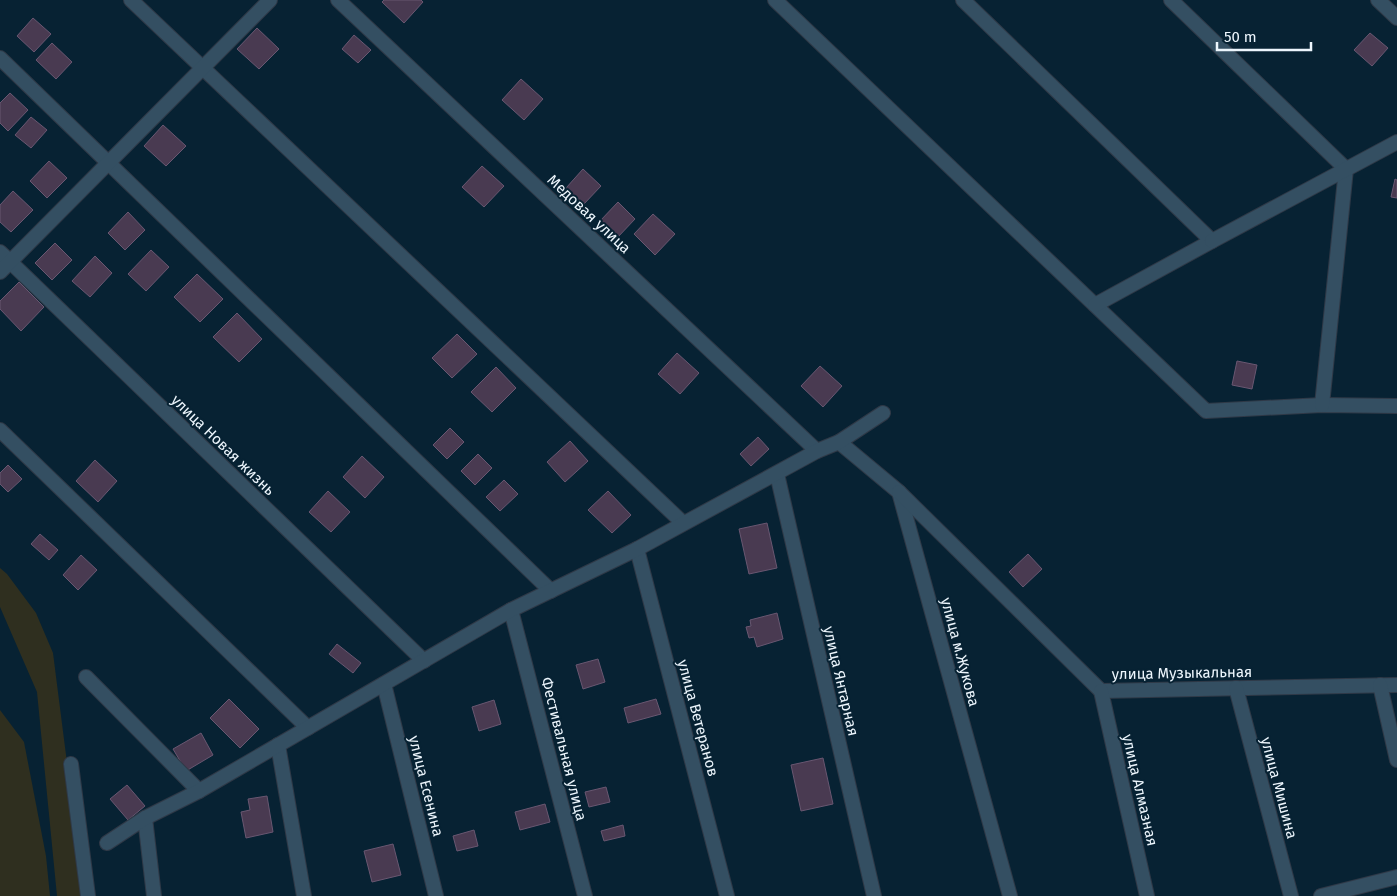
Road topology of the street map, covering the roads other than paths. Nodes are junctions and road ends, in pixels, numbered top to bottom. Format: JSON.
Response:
{"nodes":[{"id":1,"x":131,"y":0,"type":"edge"},
{"id":2,"x":270,"y":0,"type":"edge"},
{"id":3,"x":338,"y":0,"type":"edge"},
{"id":4,"x":775,"y":0,"type":"edge"},
{"id":5,"x":963,"y":0,"type":"edge"},
{"id":6,"x":1172,"y":0,"type":"edge"},
{"id":7,"x":1378,"y":0,"type":"edge"},
{"id":8,"x":1397,"y":18,"type":"edge"},
{"id":9,"x":0,"y":58,"type":"edge"},
{"id":10,"x":203,"y":69,"type":"junction"},
{"id":11,"x":1397,"y":142,"type":"edge"},
{"id":12,"x":109,"y":163,"type":"junction"},
{"id":13,"x":1346,"y":169,"type":"junction"},
{"id":14,"x":1212,"y":240,"type":"junction"},
{"id":15,"x":0,"y":252,"type":"edge"},
{"id":16,"x":10,"y":262,"type":"junction"},
{"id":17,"x":0,"y":272,"type":"edge"},
{"id":18,"x":1095,"y":305,"type":"junction"},
{"id":19,"x":1322,"y":405,"type":"junction"},
{"id":20,"x":1397,"y":406,"type":"edge"},
{"id":21,"x":884,"y":412,"type":"dead end"},
{"id":22,"x":0,"y":430,"type":"edge"},
{"id":23,"x":839,"y":442,"type":"junction"},
{"id":24,"x":817,"y":451,"type":"junction"},
{"id":25,"x":776,"y":474,"type":"junction"},
{"id":26,"x":899,"y":492,"type":"junction"},
{"id":27,"x":683,"y":523,"type":"junction"},
{"id":28,"x":637,"y":549,"type":"junction"},
{"id":29,"x":551,"y":591,"type":"junction"},
{"id":30,"x":511,"y":610,"type":"junction"},
{"id":31,"x":424,"y":661,"type":"junction"},
{"id":32,"x":86,"y":677,"type":"dead end"},
{"id":33,"x":384,"y":684,"type":"junction"},
{"id":34,"x":1380,"y":685,"type":"junction"},
{"id":35,"x":1397,"y":685,"type":"edge"},
{"id":36,"x":1236,"y":688,"type":"junction"},
{"id":37,"x":1101,"y":691,"type":"junction"},
{"id":38,"x":308,"y":728,"type":"junction"},
{"id":39,"x":278,"y":745,"type":"junction"},
{"id":40,"x":1397,"y":760,"type":"edge"},
{"id":41,"x":71,"y":764,"type":"dead end"},
{"id":42,"x":199,"y":791,"type":"junction"},
{"id":43,"x":145,"y":818,"type":"junction"},
{"id":44,"x":107,"y":843,"type":"dead end"},
{"id":45,"x":1397,"y":877,"type":"edge"},
{"id":46,"x":88,"y":896,"type":"edge"},
{"id":47,"x":154,"y":896,"type":"edge"},
{"id":48,"x":304,"y":896,"type":"edge"},
{"id":49,"x":436,"y":896,"type":"edge"},
{"id":50,"x":585,"y":896,"type":"edge"},
{"id":51,"x":727,"y":896,"type":"edge"},
{"id":52,"x":874,"y":896,"type":"edge"},
{"id":53,"x":1010,"y":896,"type":"edge"},
{"id":54,"x":1147,"y":896,"type":"edge"},
{"id":55,"x":1291,"y":896,"type":"edge"},
{"id":56,"x":1320,"y":896,"type":"edge"}],
"edges":[{"from":1,"to":10,"type":"street"},
{"from":2,"to":10,"type":"street"},
{"from":3,"to":24,"type":"street","name":"Медовая улица"},
{"from":4,"to":18,"type":"street"},
{"from":5,"to":14,"type":"street"},
{"from":6,"to":13,"type":"street"},
{"from":7,"to":8,"type":"street"},
{"from":9,"to":12,"type":"street"},
{"from":10,"to":12,"type":"street"},
{"from":10,"to":27,"type":"street"},
{"from":11,"to":13,"type":"street"},
{"from":12,"to":16,"type":"street"},
{"from":12,"to":29,"type":"street"},
{"from":13,"to":14,"type":"street"},
{"from":13,"to":19,"type":"street"},
{"from":14,"to":18,"type":"street"},
{"from":15,"to":16,"type":"street","name":"улица Новая жизнь"},
{"from":16,"to":17,"type":"street"},
{"from":16,"to":31,"type":"street","name":"улица Новая жизнь"},
{"from":18,"to":19,"type":"street"},
{"from":19,"to":20,"type":"street"},
{"from":21,"to":23,"type":"street"},
{"from":22,"to":38,"type":"street"},
{"from":23,"to":24,"type":"street"},
{"from":23,"to":26,"type":"street"},
{"from":24,"to":25,"type":"street"},
{"from":25,"to":27,"type":"street"},
{"from":25,"to":52,"type":"street","name":"улица Янтарная"},
{"from":26,"to":37,"type":"street","name":"улица Музыкальная"},
{"from":26,"to":53,"type":"street","name":"улица м.Жукова"},
{"from":27,"to":28,"type":"street"},
{"from":28,"to":29,"type":"street"},
{"from":28,"to":51,"type":"street","name":"улица Ветеранов"},
{"from":29,"to":30,"type":"street"},
{"from":30,"to":31,"type":"street"},
{"from":30,"to":50,"type":"street","name":"Фестивальная улица"},
{"from":31,"to":33,"type":"street"},
{"from":32,"to":42,"type":"street"},
{"from":33,"to":38,"type":"street"},
{"from":33,"to":49,"type":"street","name":"улица Есенина"},
{"from":34,"to":35,"type":"street","name":"улица Музыкальная"},
{"from":34,"to":36,"type":"street","name":"улица Музыкальная"},
{"from":34,"to":40,"type":"street"},
{"from":36,"to":37,"type":"street","name":"улица Музыкальная"},
{"from":36,"to":55,"type":"street","name":"улица Мишина"},
{"from":37,"to":54,"type":"street","name":"улица Алмазная"},
{"from":38,"to":39,"type":"street"},
{"from":39,"to":42,"type":"street"},
{"from":39,"to":48,"type":"street"},
{"from":41,"to":46,"type":"street"},
{"from":42,"to":43,"type":"street"},
{"from":43,"to":44,"type":"street"},
{"from":43,"to":47,"type":"street"},
{"from":45,"to":56,"type":"street"}]}
